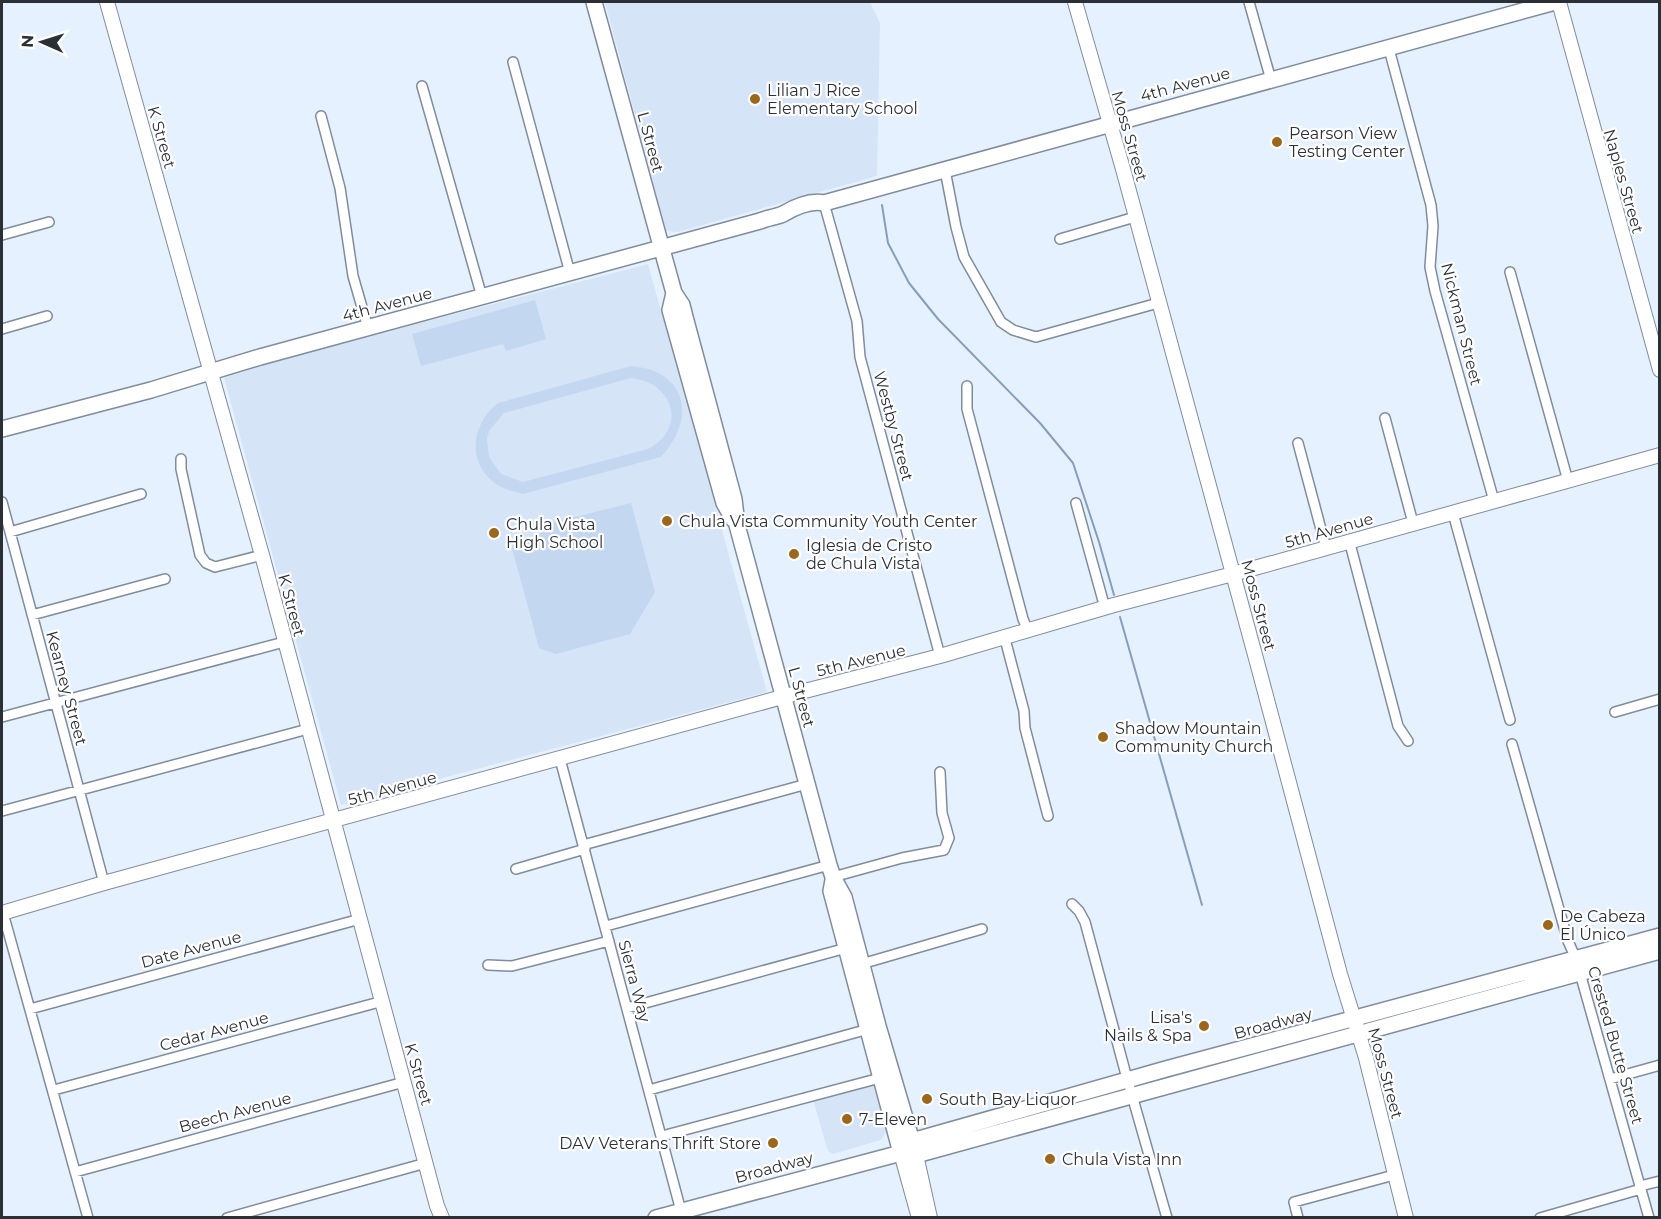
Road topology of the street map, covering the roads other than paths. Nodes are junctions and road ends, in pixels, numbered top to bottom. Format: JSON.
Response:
{"nodes":[{"id":1,"x":107,"y":2,"type":"edge"},
{"id":2,"x":594,"y":2,"type":"edge"},
{"id":3,"x":1075,"y":2,"type":"edge"},
{"id":4,"x":1249,"y":2,"type":"edge"},
{"id":5,"x":1557,"y":2,"type":"edge"},
{"id":6,"x":1389,"y":49,"type":"junction"},
{"id":7,"x":513,"y":63,"type":"dead end"},
{"id":8,"x":1271,"y":80,"type":"junction"},
{"id":9,"x":423,"y":86,"type":"dead end"},
{"id":10,"x":321,"y":116,"type":"dead end"},
{"id":11,"x":1109,"y":123,"type":"junction"},
{"id":12,"x":945,"y":170,"type":"junction"},
{"id":13,"x":824,"y":203,"type":"junction"},
{"id":14,"x":1136,"y":217,"type":"junction"},
{"id":15,"x":49,"y":222,"type":"dead end"},
{"id":16,"x":2,"y":235,"type":"edge"},
{"id":17,"x":1060,"y":238,"type":"dead end"},
{"id":18,"x":662,"y":248,"type":"junction"},
{"id":19,"x":1510,"y":272,"type":"dead end"},
{"id":20,"x":570,"y":273,"type":"junction"},
{"id":21,"x":482,"y":297,"type":"junction"},
{"id":22,"x":1158,"y":303,"type":"junction"},
{"id":23,"x":47,"y":316,"type":"dead end"},
{"id":24,"x":368,"y":328,"type":"junction"},
{"id":25,"x":2,"y":329,"type":"edge"},
{"id":26,"x":1655,"y":334,"type":"edge"},
{"id":27,"x":1659,"y":370,"type":"edge"},
{"id":28,"x":210,"y":372,"type":"junction"},
{"id":29,"x":967,"y":386,"type":"dead end"},
{"id":30,"x":1385,"y":418,"type":"dead end"},
{"id":31,"x":2,"y":429,"type":"edge"},
{"id":32,"x":1298,"y":442,"type":"dead end"},
{"id":33,"x":1659,"y":455,"type":"edge"},
{"id":34,"x":181,"y":459,"type":"dead end"},
{"id":35,"x":1569,"y":481,"type":"junction"},
{"id":36,"x":141,"y":494,"type":"dead end"},
{"id":37,"x":1494,"y":501,"type":"junction"},
{"id":38,"x":2,"y":502,"type":"edge"},
{"id":39,"x":1076,"y":503,"type":"dead end"},
{"id":40,"x":1453,"y":513,"type":"junction"},
{"id":41,"x":1413,"y":523,"type":"junction"},
{"id":42,"x":10,"y":532,"type":"junction"},
{"id":43,"x":1349,"y":540,"type":"junction"},
{"id":44,"x":1326,"y":548,"type":"junction"},
{"id":45,"x":262,"y":555,"type":"junction"},
{"id":46,"x":1233,"y":574,"type":"junction"},
{"id":47,"x":165,"y":579,"type":"dead end"},
{"id":48,"x":1105,"y":608,"type":"junction"},
{"id":49,"x":32,"y":615,"type":"junction"},
{"id":50,"x":1028,"y":631,"type":"junction"},
{"id":51,"x":1005,"y":639,"type":"junction"},
{"id":52,"x":284,"y":642,"type":"junction"},
{"id":53,"x":940,"y":656,"type":"junction"},
{"id":54,"x":783,"y":697,"type":"junction"},
{"id":55,"x":1659,"y":699,"type":"edge"},
{"id":56,"x":55,"y":703,"type":"junction"},
{"id":57,"x":1616,"y":712,"type":"dead end"},
{"id":58,"x":2,"y":717,"type":"edge"},
{"id":59,"x":1510,"y":720,"type":"dead end"},
{"id":60,"x":308,"y":729,"type":"junction"},
{"id":61,"x":1408,"y":741,"type":"dead end"},
{"id":62,"x":1512,"y":744,"type":"dead end"},
{"id":63,"x":560,"y":759,"type":"junction"},
{"id":64,"x":940,"y":772,"type":"dead end"},
{"id":65,"x":807,"y":784,"type":"junction"},
{"id":66,"x":78,"y":790,"type":"junction"},
{"id":67,"x":2,"y":811,"type":"edge"},
{"id":68,"x":1048,"y":816,"type":"dead end"},
{"id":69,"x":333,"y":821,"type":"junction"},
{"id":70,"x":584,"y":847,"type":"junction"},
{"id":71,"x":516,"y":869,"type":"dead end"},
{"id":72,"x":831,"y":871,"type":"junction"},
{"id":73,"x":104,"y":883,"type":"junction"},
{"id":74,"x":1072,"y":904,"type":"dead end"},
{"id":75,"x":2,"y":913,"type":"edge"},
{"id":76,"x":360,"y":920,"type":"junction"},
{"id":77,"x":606,"y":926,"type":"junction"},
{"id":78,"x":982,"y":929,"type":"dead end"},
{"id":79,"x":1659,"y":936,"type":"edge"},
{"id":80,"x":609,"y":941,"type":"junction"},
{"id":81,"x":852,"y":946,"type":"junction"},
{"id":82,"x":1659,"y":951,"type":"edge"},
{"id":83,"x":488,"y":965,"type":"dead end"},
{"id":84,"x":857,"y":966,"type":"junction"},
{"id":85,"x":1578,"y":966,"type":"junction"},
{"id":86,"x":382,"y":1001,"type":"junction"},
{"id":87,"x":627,"y":1008,"type":"junction"},
{"id":88,"x":30,"y":1009,"type":"junction"},
{"id":89,"x":1357,"y":1027,"type":"junction"},
{"id":90,"x":873,"y":1028,"type":"junction"},
{"id":91,"x":1659,"y":1065,"type":"edge"},
{"id":92,"x":880,"y":1078,"type":"junction"},
{"id":93,"x":1610,"y":1079,"type":"junction"},
{"id":94,"x":1127,"y":1081,"type":"junction"},
{"id":95,"x":404,"y":1082,"type":"junction"},
{"id":96,"x":54,"y":1090,"type":"junction"},
{"id":97,"x":649,"y":1090,"type":"junction"},
{"id":98,"x":1132,"y":1096,"type":"junction"},
{"id":99,"x":662,"y":1136,"type":"junction"},
{"id":100,"x":909,"y":1150,"type":"junction"},
{"id":101,"x":426,"y":1163,"type":"junction"},
{"id":102,"x":75,"y":1172,"type":"junction"},
{"id":103,"x":1394,"y":1175,"type":"junction"},
{"id":104,"x":1659,"y":1180,"type":"edge"},
{"id":105,"x":1641,"y":1188,"type":"junction"},
{"id":106,"x":681,"y":1211,"type":"junction"},
{"id":107,"x":88,"y":1218,"type":"edge"},
{"id":108,"x":227,"y":1218,"type":"edge"},
{"id":109,"x":442,"y":1218,"type":"edge"},
{"id":110,"x":656,"y":1218,"type":"edge"},
{"id":111,"x":919,"y":1218,"type":"edge"},
{"id":112,"x":930,"y":1218,"type":"edge"},
{"id":113,"x":1167,"y":1218,"type":"edge"},
{"id":114,"x":1298,"y":1218,"type":"edge"},
{"id":115,"x":1406,"y":1218,"type":"edge"},
{"id":116,"x":1540,"y":1218,"type":"edge"},
{"id":117,"x":1649,"y":1218,"type":"edge"}],
"edges":[{"from":1,"to":28,"type":"street","name":"K Street"},
{"from":2,"to":18,"type":"main road","name":"L Street"},
{"from":3,"to":11,"type":"street","name":"Moss Street"},
{"from":4,"to":8,"type":"street"},
{"from":5,"to":6,"type":"main road","name":"4th Avenue"},
{"from":5,"to":26,"type":"street","name":"Naples Street"},
{"from":6,"to":8,"type":"main road","name":"4th Avenue"},
{"from":6,"to":37,"type":"street","name":"Nickman Street"},
{"from":7,"to":20,"type":"street"},
{"from":8,"to":11,"type":"main road","name":"4th Avenue"},
{"from":9,"to":21,"type":"street"},
{"from":10,"to":24,"type":"street"},
{"from":11,"to":12,"type":"main road","name":"4th Avenue"},
{"from":11,"to":14,"type":"street","name":"Moss Street"},
{"from":12,"to":13,"type":"main road","name":"4th Avenue"},
{"from":12,"to":22,"type":"street"},
{"from":13,"to":18,"type":"main road","name":"4th Avenue"},
{"from":13,"to":53,"type":"street","name":"Westby Street"},
{"from":14,"to":17,"type":"street"},
{"from":14,"to":22,"type":"street","name":"Moss Street"},
{"from":15,"to":16,"type":"street"},
{"from":18,"to":20,"type":"main road","name":"4th Avenue"},
{"from":18,"to":54,"type":"main road","name":"L Street"},
{"from":19,"to":35,"type":"street"},
{"from":20,"to":21,"type":"main road","name":"4th Avenue"},
{"from":21,"to":24,"type":"main road","name":"4th Avenue"},
{"from":22,"to":46,"type":"street","name":"Moss Street"},
{"from":23,"to":25,"type":"street"},
{"from":24,"to":28,"type":"main road","name":"4th Avenue"},
{"from":26,"to":27,"type":"street","name":"Naples Street"},
{"from":28,"to":31,"type":"main road","name":"4th Avenue"},
{"from":28,"to":45,"type":"street","name":"K Street"},
{"from":29,"to":50,"type":"street"},
{"from":30,"to":41,"type":"street"},
{"from":32,"to":44,"type":"street"},
{"from":33,"to":35,"type":"street","name":"5th Avenue"},
{"from":34,"to":45,"type":"street"},
{"from":35,"to":37,"type":"street","name":"5th Avenue"},
{"from":36,"to":42,"type":"street"},
{"from":37,"to":40,"type":"street","name":"5th Avenue"},
{"from":38,"to":42,"type":"street","name":"Kearney Street"},
{"from":39,"to":48,"type":"street"},
{"from":40,"to":41,"type":"street","name":"5th Avenue"},
{"from":40,"to":59,"type":"street"},
{"from":41,"to":43,"type":"street","name":"5th Avenue"},
{"from":42,"to":49,"type":"street","name":"Kearney Street"},
{"from":43,"to":44,"type":"street","name":"5th Avenue"},
{"from":43,"to":61,"type":"street"},
{"from":44,"to":46,"type":"street","name":"5th Avenue"},
{"from":45,"to":52,"type":"street","name":"K Street"},
{"from":46,"to":48,"type":"street","name":"5th Avenue"},
{"from":46,"to":89,"type":"street","name":"Moss Street"},
{"from":47,"to":49,"type":"street"},
{"from":48,"to":50,"type":"street","name":"5th Avenue"},
{"from":49,"to":56,"type":"street","name":"Kearney Street"},
{"from":50,"to":51,"type":"street","name":"5th Avenue"},
{"from":51,"to":53,"type":"street","name":"5th Avenue"},
{"from":51,"to":68,"type":"street"},
{"from":52,"to":56,"type":"street"},
{"from":52,"to":60,"type":"street","name":"K Street"},
{"from":53,"to":54,"type":"street","name":"5th Avenue"},
{"from":54,"to":63,"type":"street","name":"5th Avenue"},
{"from":54,"to":65,"type":"main road","name":"L Street"},
{"from":55,"to":57,"type":"street"},
{"from":56,"to":58,"type":"street"},
{"from":56,"to":66,"type":"street","name":"Kearney Street"},
{"from":60,"to":66,"type":"street"},
{"from":60,"to":69,"type":"street","name":"K Street"},
{"from":62,"to":85,"type":"street","name":"Crested Butte Street"},
{"from":63,"to":69,"type":"street","name":"5th Avenue"},
{"from":63,"to":70,"type":"street","name":"Sierra Way"},
{"from":64,"to":72,"type":"street"},
{"from":65,"to":70,"type":"street"},
{"from":65,"to":72,"type":"main road","name":"L Street"},
{"from":66,"to":67,"type":"street"},
{"from":66,"to":73,"type":"street","name":"Kearney Street"},
{"from":69,"to":73,"type":"street","name":"5th Avenue"},
{"from":69,"to":76,"type":"street","name":"K Street"},
{"from":70,"to":71,"type":"street"},
{"from":70,"to":77,"type":"street","name":"Sierra Way"},
{"from":72,"to":77,"type":"street"},
{"from":72,"to":81,"type":"main road","name":"L Street"},
{"from":73,"to":75,"type":"street","name":"5th Avenue"},
{"from":74,"to":94,"type":"street"},
{"from":75,"to":88,"type":"street"},
{"from":76,"to":86,"type":"street","name":"K Street"},
{"from":76,"to":88,"type":"street","name":"Date Avenue"},
{"from":77,"to":80,"type":"street","name":"Sierra Way"},
{"from":78,"to":84,"type":"street"},
{"from":79,"to":85,"type":"main road","name":"Broadway"},
{"from":80,"to":83,"type":"street"},
{"from":80,"to":87,"type":"street","name":"Sierra Way"},
{"from":81,"to":84,"type":"main road","name":"L Street"},
{"from":81,"to":87,"type":"street"},
{"from":82,"to":85,"type":"main road","name":"Broadway"},
{"from":84,"to":90,"type":"main road","name":"L Street"},
{"from":85,"to":89,"type":"main road","name":"Broadway"},
{"from":85,"to":93,"type":"street","name":"Crested Butte Street"},
{"from":86,"to":95,"type":"street","name":"K Street"},
{"from":86,"to":96,"type":"street","name":"Cedar Avenue"},
{"from":87,"to":97,"type":"street","name":"Sierra Way"},
{"from":88,"to":96,"type":"street"},
{"from":89,"to":94,"type":"main road","name":"Broadway"},
{"from":89,"to":98,"type":"main road","name":"Broadway"},
{"from":89,"to":103,"type":"street","name":"Moss Street"},
{"from":90,"to":92,"type":"main road","name":"L Street"},
{"from":90,"to":97,"type":"street"},
{"from":90,"to":100,"type":"main road","name":"L Street"},
{"from":91,"to":93,"type":"street"},
{"from":92,"to":99,"type":"street"},
{"from":92,"to":100,"type":"main road","name":"L Street"},
{"from":93,"to":105,"type":"street","name":"Crested Butte Street"},
{"from":94,"to":98,"type":"street"},
{"from":94,"to":100,"type":"main road","name":"Broadway"},
{"from":95,"to":101,"type":"street","name":"K Street"},
{"from":95,"to":102,"type":"street","name":"Beech Avenue"},
{"from":96,"to":102,"type":"street"},
{"from":97,"to":99,"type":"street","name":"Sierra Way"},
{"from":98,"to":100,"type":"main road","name":"Broadway"},
{"from":98,"to":113,"type":"street"},
{"from":99,"to":106,"type":"street","name":"Sierra Way"},
{"from":100,"to":106,"type":"main road","name":"Broadway"},
{"from":100,"to":111,"type":"street","name":"L Street"},
{"from":100,"to":112,"type":"street","name":"L Street"},
{"from":101,"to":108,"type":"street"},
{"from":101,"to":109,"type":"street","name":"K Street"},
{"from":102,"to":107,"type":"street"},
{"from":103,"to":114,"type":"street"},
{"from":103,"to":115,"type":"street","name":"Moss Street"},
{"from":104,"to":105,"type":"street"},
{"from":105,"to":116,"type":"street"},
{"from":105,"to":117,"type":"street","name":"Crested Butte Street"},
{"from":106,"to":110,"type":"main road","name":"Broadway"}]}
